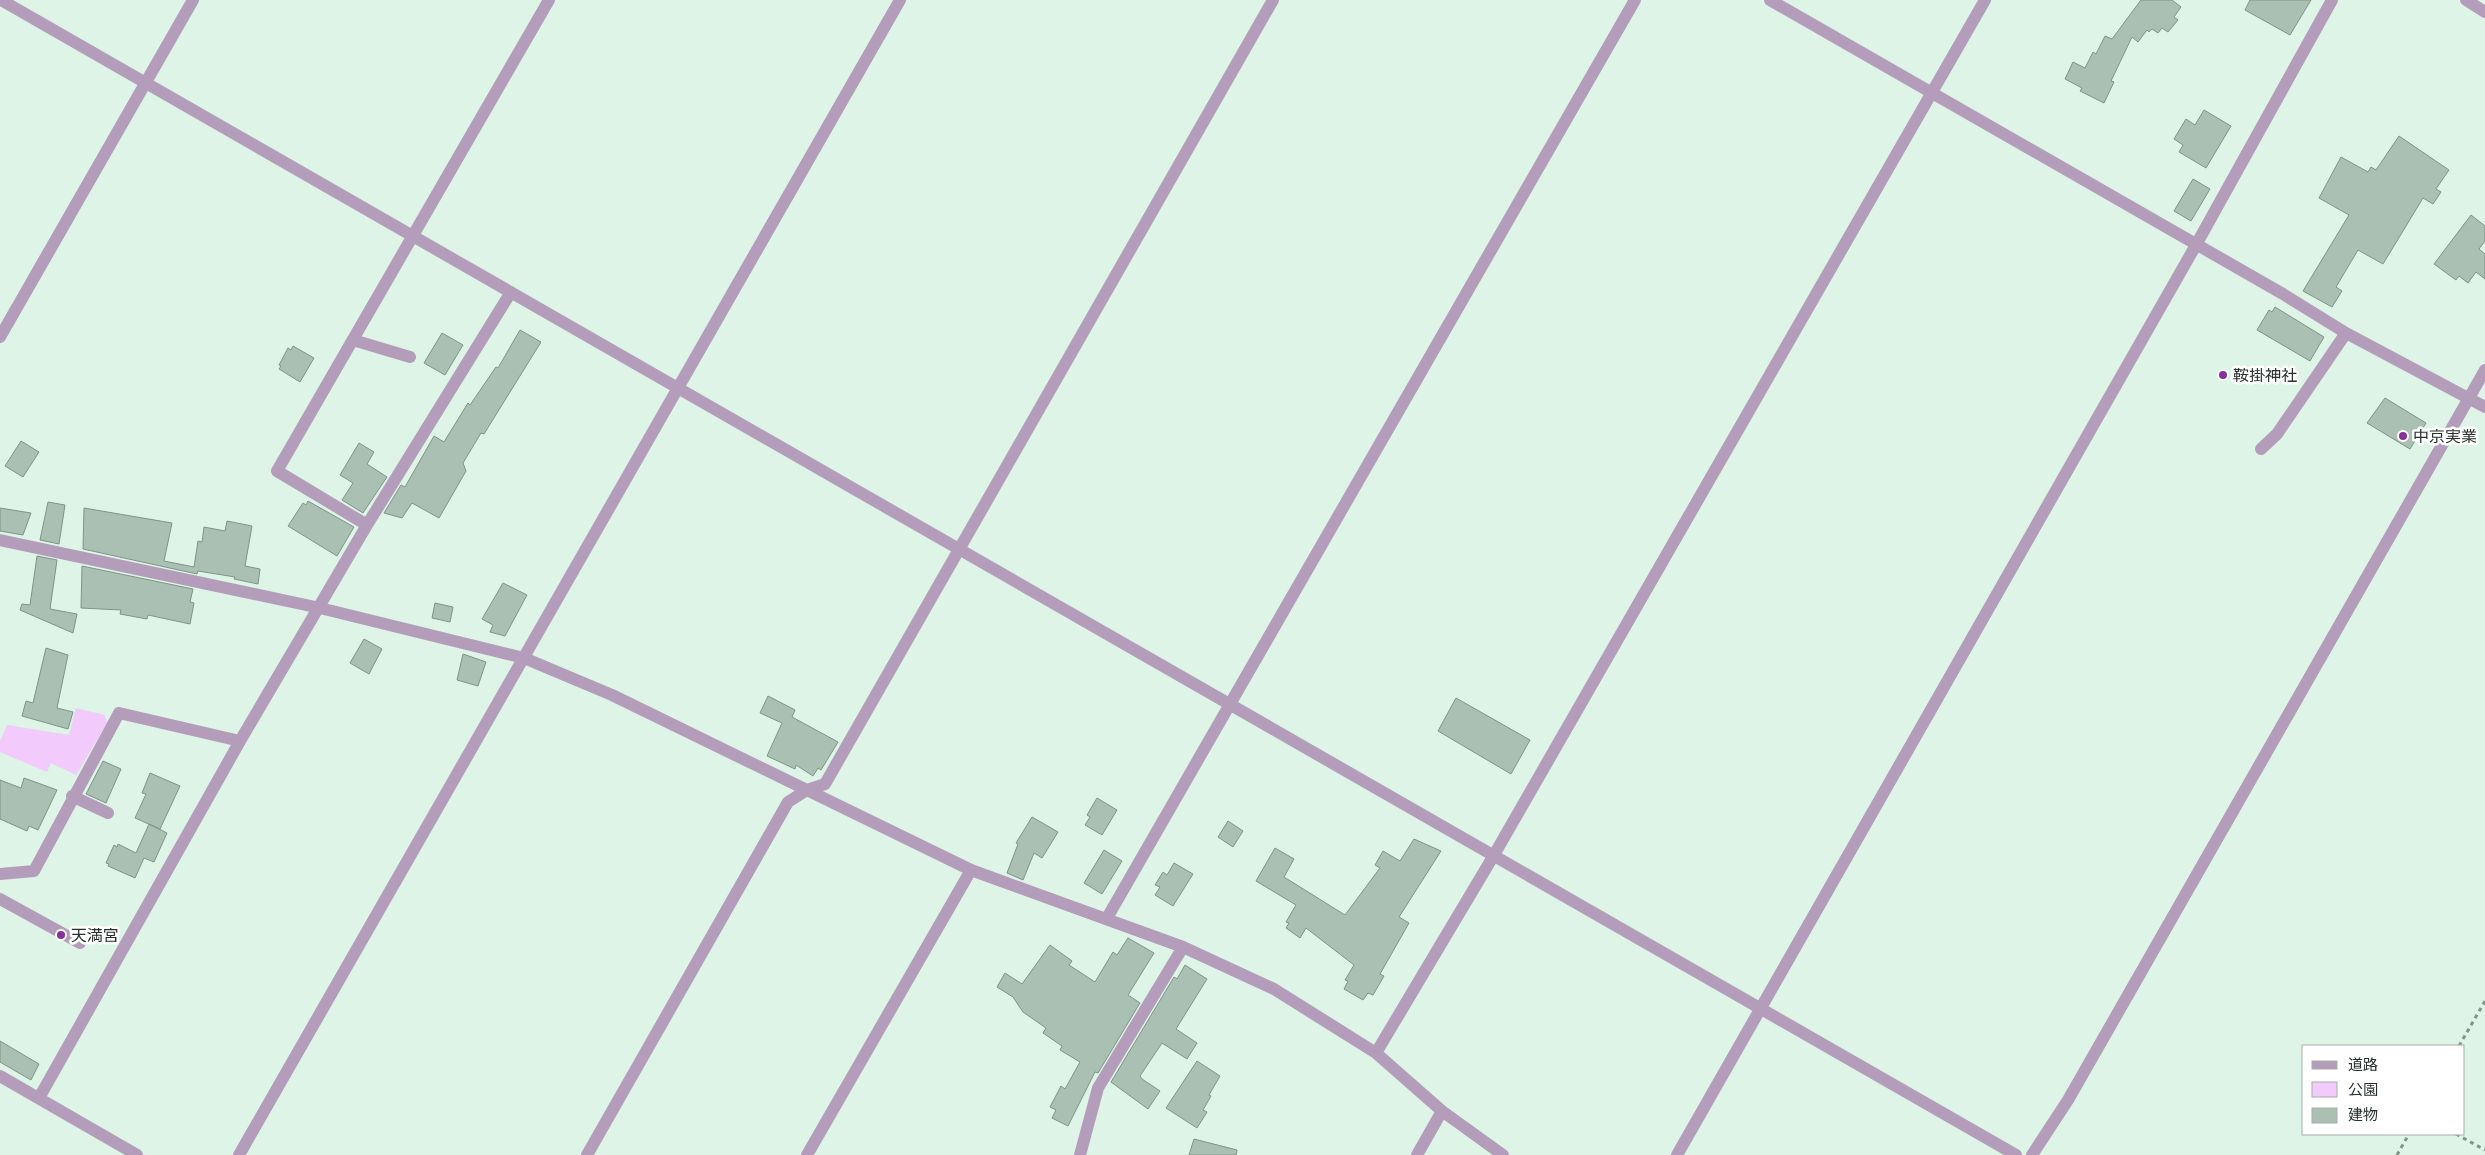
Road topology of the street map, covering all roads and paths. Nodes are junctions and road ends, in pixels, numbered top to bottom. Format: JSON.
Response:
{"nodes":[{"id":1,"x":1,"y":0,"type":"edge"},
{"id":2,"x":193,"y":0,"type":"edge"},
{"id":3,"x":548,"y":0,"type":"edge"},
{"id":4,"x":900,"y":0,"type":"edge"},
{"id":5,"x":1273,"y":0,"type":"edge"},
{"id":6,"x":1635,"y":0,"type":"edge"},
{"id":7,"x":1770,"y":0,"type":"edge"},
{"id":8,"x":1985,"y":0,"type":"edge"},
{"id":9,"x":2332,"y":0,"type":"edge"},
{"id":10,"x":2466,"y":0,"type":"edge"},
{"id":11,"x":2485,"y":12,"type":"edge"},
{"id":12,"x":147,"y":82,"type":"junction"},
{"id":13,"x":1932,"y":94,"type":"junction"},
{"id":14,"x":413,"y":236,"type":"junction"},
{"id":15,"x":2196,"y":245,"type":"junction"},
{"id":16,"x":511,"y":292,"type":"junction"},
{"id":17,"x":2346,"y":333,"type":"junction"},
{"id":18,"x":0,"y":337,"type":"edge"},
{"id":19,"x":353,"y":340,"type":"junction"},
{"id":20,"x":410,"y":357,"type":"dead end"},
{"id":21,"x":2485,"y":370,"type":"edge"},
{"id":22,"x":679,"y":389,"type":"junction"},
{"id":23,"x":2469,"y":398,"type":"junction"},
{"id":24,"x":2485,"y":407,"type":"edge"},
{"id":25,"x":2261,"y":449,"type":"dead end"},
{"id":26,"x":367,"y":525,"type":"junction"},
{"id":27,"x":0,"y":540,"type":"edge"},
{"id":28,"x":960,"y":548,"type":"junction"},
{"id":29,"x":320,"y":608,"type":"junction"},
{"id":30,"x":524,"y":658,"type":"junction"},
{"id":31,"x":1230,"y":705,"type":"junction"},
{"id":32,"x":240,"y":741,"type":"junction"},
{"id":33,"x":807,"y":790,"type":"junction"},
{"id":34,"x":72,"y":796,"type":"junction"},
{"id":35,"x":108,"y":813,"type":"dead end"},
{"id":36,"x":1494,"y":855,"type":"junction"},
{"id":37,"x":971,"y":870,"type":"junction"},
{"id":38,"x":0,"y":874,"type":"edge"},
{"id":39,"x":0,"y":900,"type":"edge"},
{"id":40,"x":1107,"y":918,"type":"junction"},
{"id":41,"x":80,"y":943,"type":"dead end"},
{"id":42,"x":1183,"y":946,"type":"junction"},
{"id":43,"x":2485,"y":1001,"type":"edge"},
{"id":44,"x":1761,"y":1008,"type":"junction"},
{"id":45,"x":2460,"y":1045,"type":"edge"},
{"id":46,"x":1376,"y":1053,"type":"junction"},
{"id":47,"x":0,"y":1076,"type":"edge"},
{"id":48,"x":38,"y":1098,"type":"junction"},
{"id":49,"x":1442,"y":1111,"type":"junction"},
{"id":50,"x":2408,"y":1135,"type":"edge"},
{"id":51,"x":2458,"y":1135,"type":"edge"},
{"id":52,"x":2485,"y":1150,"type":"edge"},
{"id":53,"x":137,"y":1155,"type":"edge"},
{"id":54,"x":239,"y":1155,"type":"edge"},
{"id":55,"x":587,"y":1155,"type":"edge"},
{"id":56,"x":807,"y":1155,"type":"edge"},
{"id":57,"x":1080,"y":1155,"type":"edge"},
{"id":58,"x":1417,"y":1155,"type":"edge"},
{"id":59,"x":1503,"y":1155,"type":"edge"},
{"id":60,"x":1677,"y":1155,"type":"edge"},
{"id":61,"x":2016,"y":1155,"type":"edge"},
{"id":62,"x":2032,"y":1155,"type":"edge"},
{"id":63,"x":2397,"y":1155,"type":"edge"}],
"edges":[{"from":1,"to":12,"type":"street"},
{"from":2,"to":12,"type":"street"},
{"from":3,"to":14,"type":"street"},
{"from":4,"to":22,"type":"street"},
{"from":5,"to":28,"type":"street"},
{"from":6,"to":31,"type":"street"},
{"from":7,"to":13,"type":"street"},
{"from":8,"to":13,"type":"street"},
{"from":9,"to":15,"type":"street"},
{"from":10,"to":11,"type":"street"},
{"from":12,"to":14,"type":"street"},
{"from":12,"to":18,"type":"street"},
{"from":13,"to":15,"type":"street"},
{"from":13,"to":36,"type":"street"},
{"from":14,"to":16,"type":"street"},
{"from":14,"to":19,"type":"street"},
{"from":15,"to":17,"type":"street"},
{"from":15,"to":44,"type":"street"},
{"from":16,"to":22,"type":"street"},
{"from":16,"to":26,"type":"street"},
{"from":17,"to":23,"type":"street"},
{"from":17,"to":25,"type":"street"},
{"from":19,"to":20,"type":"street"},
{"from":19,"to":26,"type":"street"},
{"from":21,"to":23,"type":"street"},
{"from":22,"to":28,"type":"street"},
{"from":22,"to":30,"type":"street"},
{"from":23,"to":24,"type":"street"},
{"from":23,"to":62,"type":"street"},
{"from":26,"to":29,"type":"street"},
{"from":27,"to":29,"type":"street"},
{"from":28,"to":31,"type":"street"},
{"from":28,"to":33,"type":"street"},
{"from":29,"to":30,"type":"street"},
{"from":29,"to":32,"type":"street"},
{"from":30,"to":33,"type":"street"},
{"from":30,"to":54,"type":"street"},
{"from":31,"to":36,"type":"street"},
{"from":31,"to":40,"type":"street"},
{"from":32,"to":34,"type":"street"},
{"from":32,"to":48,"type":"street"},
{"from":33,"to":37,"type":"street"},
{"from":33,"to":55,"type":"street"},
{"from":34,"to":35,"type":"street"},
{"from":34,"to":38,"type":"street"},
{"from":36,"to":44,"type":"street"},
{"from":36,"to":46,"type":"street"},
{"from":37,"to":40,"type":"street"},
{"from":37,"to":56,"type":"street"},
{"from":39,"to":41,"type":"street"},
{"from":40,"to":42,"type":"street"},
{"from":42,"to":46,"type":"street"},
{"from":42,"to":57,"type":"street"},
{"from":43,"to":45,"type":"path"},
{"from":44,"to":60,"type":"street"},
{"from":44,"to":61,"type":"street"},
{"from":46,"to":49,"type":"street"},
{"from":47,"to":48,"type":"street"},
{"from":48,"to":53,"type":"street"},
{"from":49,"to":58,"type":"street"},
{"from":49,"to":59,"type":"street"},
{"from":50,"to":63,"type":"path"},
{"from":51,"to":52,"type":"path"}]}
